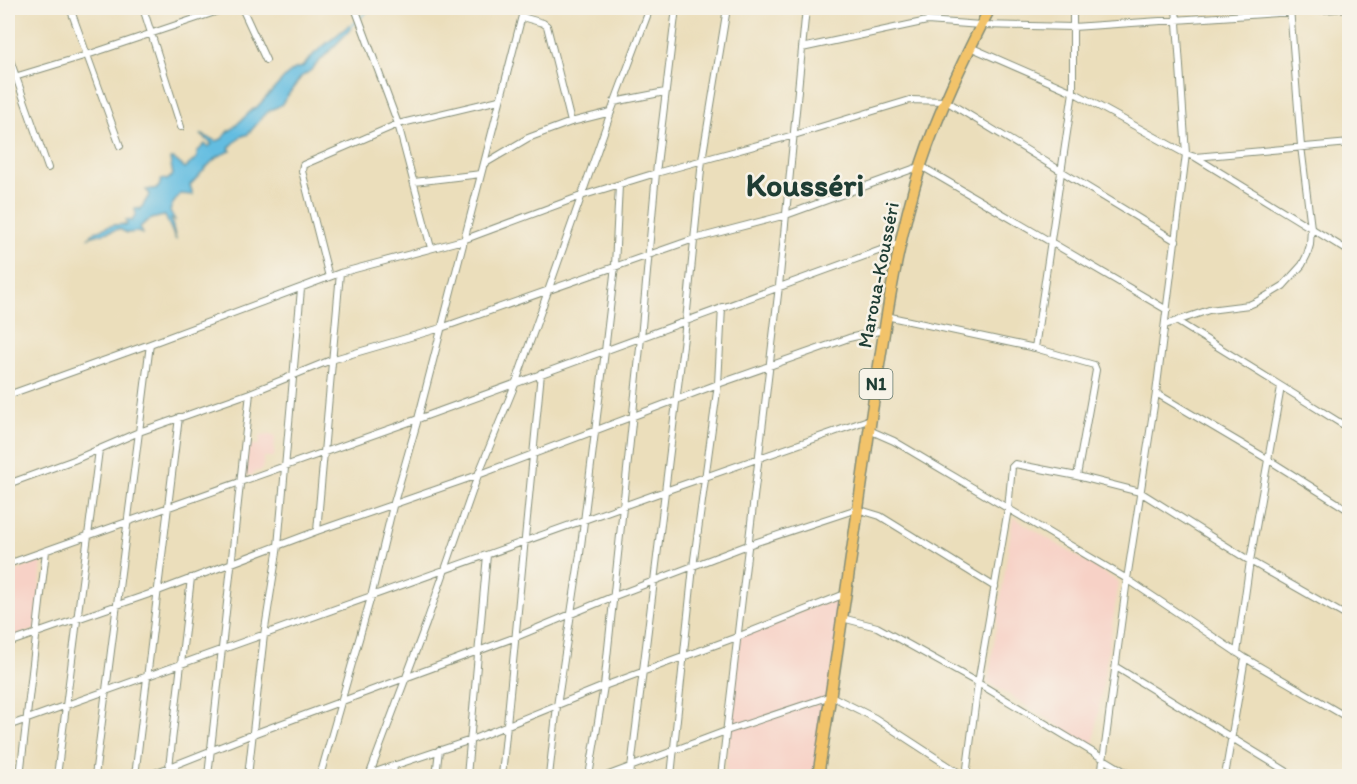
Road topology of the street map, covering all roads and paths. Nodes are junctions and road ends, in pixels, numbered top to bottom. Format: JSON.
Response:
{"nodes":[{"id":1,"x":70,"y":8,"type":"edge"},
{"id":2,"x":143,"y":8,"type":"edge"},
{"id":3,"x":226,"y":8,"type":"edge"},
{"id":4,"x":242,"y":8,"type":"edge"},
{"id":5,"x":524,"y":8,"type":"edge"},
{"id":6,"x":650,"y":8,"type":"edge"},
{"id":7,"x":676,"y":8,"type":"edge"},
{"id":8,"x":727,"y":8,"type":"edge"},
{"id":9,"x":806,"y":8,"type":"edge"},
{"id":10,"x":990,"y":8,"type":"edge"},
{"id":11,"x":1073,"y":8,"type":"edge"},
{"id":12,"x":1176,"y":8,"type":"edge"},
{"id":13,"x":1350,"y":8,"type":"edge"},
{"id":14,"x":356,"y":10,"type":"edge"},
{"id":15,"x":1290,"y":10,"type":"edge"},
{"id":16,"x":522,"y":17,"type":"junction"},
{"id":17,"x":1177,"y":21,"type":"junction"},
{"id":18,"x":981,"y":25,"type":"junction"},
{"id":19,"x":1074,"y":27,"type":"junction"},
{"id":20,"x":153,"y":33,"type":"junction"},
{"id":21,"x":970,"y":47,"type":"junction"},
{"id":22,"x":802,"y":48,"type":"junction"},
{"id":23,"x":8,"y":54,"type":"edge"},
{"id":24,"x":87,"y":55,"type":"junction"},
{"id":25,"x":266,"y":60,"type":"dead end"},
{"id":26,"x":16,"y":76,"type":"junction"},
{"id":27,"x":8,"y":79,"type":"edge"},
{"id":28,"x":665,"y":92,"type":"junction"},
{"id":29,"x":1073,"y":92,"type":"junction"},
{"id":30,"x":499,"y":100,"type":"junction"},
{"id":31,"x":946,"y":101,"type":"junction"},
{"id":32,"x":614,"y":102,"type":"junction"},
{"id":33,"x":610,"y":112,"type":"junction"},
{"id":34,"x":571,"y":122,"type":"junction"},
{"id":35,"x":398,"y":124,"type":"junction"},
{"id":36,"x":181,"y":127,"type":"dead end"},
{"id":37,"x":794,"y":135,"type":"junction"},
{"id":38,"x":1350,"y":143,"type":"edge"},
{"id":39,"x":120,"y":146,"type":"dead end"},
{"id":40,"x":1301,"y":146,"type":"junction"},
{"id":41,"x":1186,"y":154,"type":"junction"},
{"id":42,"x":1195,"y":156,"type":"junction"},
{"id":43,"x":702,"y":160,"type":"junction"},
{"id":44,"x":484,"y":164,"type":"junction"},
{"id":45,"x":921,"y":165,"type":"junction"},
{"id":46,"x":48,"y":168,"type":"dead end"},
{"id":47,"x":1062,"y":170,"type":"junction"},
{"id":48,"x":656,"y":173,"type":"junction"},
{"id":49,"x":481,"y":174,"type":"junction"},
{"id":50,"x":414,"y":182,"type":"junction"},
{"id":51,"x":619,"y":185,"type":"junction"},
{"id":52,"x":581,"y":196,"type":"junction"},
{"id":53,"x":786,"y":215,"type":"junction"},
{"id":54,"x":1311,"y":228,"type":"junction"},
{"id":55,"x":694,"y":239,"type":"junction"},
{"id":56,"x":463,"y":240,"type":"junction"},
{"id":57,"x":1176,"y":241,"type":"junction"},
{"id":58,"x":900,"y":243,"type":"junction"},
{"id":59,"x":1051,"y":243,"type":"junction"},
{"id":60,"x":431,"y":248,"type":"junction"},
{"id":61,"x":1350,"y":252,"type":"edge"},
{"id":62,"x":649,"y":255,"type":"junction"},
{"id":63,"x":615,"y":266,"type":"junction"},
{"id":64,"x":340,"y":273,"type":"junction"},
{"id":65,"x":329,"y":277,"type":"junction"},
{"id":66,"x":779,"y":286,"type":"junction"},
{"id":67,"x":550,"y":288,"type":"junction"},
{"id":68,"x":301,"y":289,"type":"junction"},
{"id":69,"x":722,"y":308,"type":"junction"},
{"id":70,"x":1167,"y":310,"type":"junction"},
{"id":71,"x":885,"y":316,"type":"junction"},
{"id":72,"x":686,"y":321,"type":"junction"},
{"id":73,"x":1178,"y":322,"type":"junction"},
{"id":74,"x":1165,"y":326,"type":"junction"},
{"id":75,"x":441,"y":328,"type":"junction"},
{"id":76,"x":883,"y":330,"type":"junction"},
{"id":77,"x":641,"y":338,"type":"junction"},
{"id":78,"x":150,"y":344,"type":"junction"},
{"id":79,"x":1035,"y":348,"type":"junction"},
{"id":80,"x":605,"y":351,"type":"junction"},
{"id":81,"x":331,"y":360,"type":"junction"},
{"id":82,"x":769,"y":366,"type":"junction"},
{"id":83,"x":294,"y":373,"type":"junction"},
{"id":84,"x":541,"y":374,"type":"junction"},
{"id":85,"x":516,"y":382,"type":"junction"},
{"id":86,"x":718,"y":384,"type":"junction"},
{"id":87,"x":1281,"y":387,"type":"junction"},
{"id":88,"x":250,"y":393,"type":"junction"},
{"id":89,"x":1156,"y":393,"type":"junction"},
{"id":90,"x":8,"y":395,"type":"edge"},
{"id":91,"x":677,"y":401,"type":"junction"},
{"id":92,"x":179,"y":417,"type":"junction"},
{"id":93,"x":632,"y":417,"type":"junction"},
{"id":94,"x":418,"y":419,"type":"junction"},
{"id":95,"x":870,"y":425,"type":"junction"},
{"id":96,"x":1350,"y":429,"type":"edge"},
{"id":97,"x":594,"y":431,"type":"junction"},
{"id":98,"x":139,"y":432,"type":"junction"},
{"id":99,"x":99,"y":450,"type":"junction"},
{"id":100,"x":322,"y":452,"type":"junction"},
{"id":101,"x":533,"y":454,"type":"junction"},
{"id":102,"x":758,"y":458,"type":"junction"},
{"id":103,"x":1269,"y":460,"type":"junction"},
{"id":104,"x":285,"y":466,"type":"junction"},
{"id":105,"x":478,"y":475,"type":"junction"},
{"id":106,"x":706,"y":476,"type":"junction"},
{"id":107,"x":1077,"y":476,"type":"junction"},
{"id":108,"x":242,"y":481,"type":"junction"},
{"id":109,"x":8,"y":484,"type":"edge"},
{"id":110,"x":665,"y":490,"type":"junction"},
{"id":111,"x":1140,"y":492,"type":"junction"},
{"id":112,"x":393,"y":506,"type":"junction"},
{"id":113,"x":169,"y":507,"type":"junction"},
{"id":114,"x":621,"y":507,"type":"junction"},
{"id":115,"x":857,"y":508,"type":"junction"},
{"id":116,"x":1008,"y":509,"type":"junction"},
{"id":117,"x":1350,"y":511,"type":"edge"},
{"id":118,"x":584,"y":520,"type":"junction"},
{"id":119,"x":128,"y":521,"type":"junction"},
{"id":120,"x":317,"y":531,"type":"junction"},
{"id":121,"x":88,"y":536,"type":"junction"},
{"id":122,"x":525,"y":541,"type":"junction"},
{"id":123,"x":748,"y":545,"type":"junction"},
{"id":124,"x":278,"y":546,"type":"junction"},
{"id":125,"x":46,"y":551,"type":"junction"},
{"id":126,"x":487,"y":555,"type":"junction"},
{"id":127,"x":1250,"y":561,"type":"junction"},
{"id":128,"x":232,"y":562,"type":"junction"},
{"id":129,"x":8,"y":564,"type":"edge"},
{"id":130,"x":693,"y":567,"type":"junction"},
{"id":131,"x":443,"y":571,"type":"junction"},
{"id":132,"x":191,"y":578,"type":"junction"},
{"id":133,"x":1127,"y":579,"type":"junction"},
{"id":134,"x":654,"y":581,"type":"junction"},
{"id":135,"x":995,"y":587,"type":"junction"},
{"id":136,"x":158,"y":591,"type":"junction"},
{"id":137,"x":845,"y":594,"type":"junction"},
{"id":138,"x":371,"y":597,"type":"junction"},
{"id":139,"x":612,"y":597,"type":"junction"},
{"id":140,"x":117,"y":605,"type":"junction"},
{"id":141,"x":570,"y":614,"type":"junction"},
{"id":142,"x":842,"y":618,"type":"junction"},
{"id":143,"x":1350,"y":618,"type":"edge"},
{"id":144,"x":77,"y":620,"type":"junction"},
{"id":145,"x":38,"y":634,"type":"junction"},
{"id":146,"x":264,"y":634,"type":"junction"},
{"id":147,"x":516,"y":637,"type":"junction"},
{"id":148,"x":737,"y":637,"type":"junction"},
{"id":149,"x":8,"y":644,"type":"edge"},
{"id":150,"x":222,"y":650,"type":"junction"},
{"id":151,"x":478,"y":651,"type":"junction"},
{"id":152,"x":1237,"y":653,"type":"junction"},
{"id":153,"x":685,"y":656,"type":"junction"},
{"id":154,"x":1245,"y":658,"type":"junction"},
{"id":155,"x":180,"y":665,"type":"junction"},
{"id":156,"x":1116,"y":667,"type":"junction"},
{"id":157,"x":644,"y":671,"type":"junction"},
{"id":158,"x":146,"y":678,"type":"junction"},
{"id":159,"x":406,"y":678,"type":"junction"},
{"id":160,"x":978,"y":684,"type":"junction"},
{"id":161,"x":603,"y":686,"type":"junction"},
{"id":162,"x":106,"y":693,"type":"junction"},
{"id":163,"x":831,"y":696,"type":"junction"},
{"id":164,"x":340,"y":703,"type":"junction"},
{"id":165,"x":65,"y":706,"type":"junction"},
{"id":166,"x":557,"y":706,"type":"junction"},
{"id":167,"x":28,"y":719,"type":"junction"},
{"id":168,"x":1350,"y":719,"type":"edge"},
{"id":169,"x":507,"y":724,"type":"junction"},
{"id":170,"x":8,"y":726,"type":"edge"},
{"id":171,"x":726,"y":731,"type":"junction"},
{"id":172,"x":253,"y":734,"type":"junction"},
{"id":173,"x":1231,"y":738,"type":"junction"},
{"id":174,"x":471,"y":740,"type":"junction"},
{"id":175,"x":439,"y":750,"type":"junction"},
{"id":176,"x":211,"y":751,"type":"junction"},
{"id":177,"x":674,"y":753,"type":"junction"},
{"id":178,"x":1103,"y":759,"type":"junction"},
{"id":179,"x":394,"y":765,"type":"junction"},
{"id":180,"x":169,"y":767,"type":"junction"},
{"id":181,"x":631,"y":768,"type":"junction"},
{"id":182,"x":367,"y":776,"type":"edge"},
{"id":183,"x":20,"y":777,"type":"edge"},
{"id":184,"x":57,"y":777,"type":"edge"},
{"id":185,"x":95,"y":777,"type":"edge"},
{"id":186,"x":135,"y":777,"type":"edge"},
{"id":187,"x":147,"y":777,"type":"edge"},
{"id":188,"x":168,"y":777,"type":"edge"},
{"id":189,"x":208,"y":777,"type":"edge"},
{"id":190,"x":248,"y":777,"type":"edge"},
{"id":191,"x":320,"y":777,"type":"edge"},
{"id":192,"x":393,"y":777,"type":"edge"},
{"id":193,"x":436,"y":777,"type":"edge"},
{"id":194,"x":467,"y":777,"type":"edge"},
{"id":195,"x":502,"y":777,"type":"edge"},
{"id":196,"x":549,"y":777,"type":"edge"},
{"id":197,"x":590,"y":777,"type":"edge"},
{"id":198,"x":606,"y":777,"type":"edge"},
{"id":199,"x":630,"y":777,"type":"edge"},
{"id":200,"x":671,"y":777,"type":"edge"},
{"id":201,"x":721,"y":777,"type":"edge"},
{"id":202,"x":818,"y":777,"type":"edge"},
{"id":203,"x":965,"y":777,"type":"edge"},
{"id":204,"x":1101,"y":777,"type":"edge"},
{"id":205,"x":1132,"y":777,"type":"edge"},
{"id":206,"x":1225,"y":777,"type":"edge"},
{"id":207,"x":1294,"y":777,"type":"edge"}],
"edges":[{"from":1,"to":24,"type":"street"},
{"from":2,"to":20,"type":"street"},
{"from":3,"to":20,"type":"street"},
{"from":4,"to":25,"type":"street"},
{"from":5,"to":16,"type":"street"},
{"from":6,"to":32,"type":"street"},
{"from":7,"to":28,"type":"street"},
{"from":8,"to":43,"type":"street"},
{"from":9,"to":22,"type":"street"},
{"from":10,"to":18,"type":"highway","name":"Maroua-Kousséri","number":"N1"},
{"from":11,"to":19,"type":"street"},
{"from":12,"to":17,"type":"street"},
{"from":13,"to":15,"type":"street"},
{"from":14,"to":35,"type":"street"},
{"from":15,"to":17,"type":"street"},
{"from":15,"to":40,"type":"street"},
{"from":16,"to":30,"type":"street"},
{"from":16,"to":34,"type":"street"},
{"from":17,"to":19,"type":"street"},
{"from":17,"to":41,"type":"street"},
{"from":18,"to":19,"type":"street"},
{"from":18,"to":21,"type":"highway","name":"Maroua-Kousséri","number":"N1"},
{"from":18,"to":22,"type":"street"},
{"from":19,"to":29,"type":"street"},
{"from":20,"to":24,"type":"street"},
{"from":20,"to":36,"type":"street"},
{"from":21,"to":29,"type":"street"},
{"from":21,"to":31,"type":"highway","name":"Maroua-Kousséri","number":"N1"},
{"from":22,"to":37,"type":"street"},
{"from":23,"to":26,"type":"street"},
{"from":24,"to":26,"type":"street"},
{"from":24,"to":39,"type":"street"},
{"from":26,"to":27,"type":"street"},
{"from":26,"to":46,"type":"street"},
{"from":28,"to":32,"type":"street"},
{"from":28,"to":48,"type":"street"},
{"from":29,"to":41,"type":"street"},
{"from":29,"to":47,"type":"street"},
{"from":30,"to":35,"type":"street"},
{"from":30,"to":44,"type":"street"},
{"from":31,"to":37,"type":"street"},
{"from":31,"to":45,"type":"highway","name":"Maroua-Kousséri","number":"N1"},
{"from":31,"to":47,"type":"street"},
{"from":32,"to":33,"type":"street"},
{"from":33,"to":34,"type":"street"},
{"from":33,"to":52,"type":"street"},
{"from":34,"to":44,"type":"street"},
{"from":35,"to":50,"type":"street"},
{"from":35,"to":65,"type":"street"},
{"from":37,"to":43,"type":"street"},
{"from":37,"to":53,"type":"street"},
{"from":38,"to":40,"type":"street"},
{"from":40,"to":42,"type":"street"},
{"from":40,"to":54,"type":"street"},
{"from":41,"to":42,"type":"street"},
{"from":41,"to":57,"type":"street"},
{"from":42,"to":54,"type":"street"},
{"from":43,"to":48,"type":"street"},
{"from":43,"to":55,"type":"street"},
{"from":44,"to":49,"type":"street"},
{"from":45,"to":53,"type":"street"},
{"from":45,"to":58,"type":"highway","name":"Maroua-Kousséri","number":"N1"},
{"from":45,"to":59,"type":"street"},
{"from":47,"to":57,"type":"street"},
{"from":47,"to":59,"type":"street"},
{"from":48,"to":51,"type":"street"},
{"from":48,"to":62,"type":"street"},
{"from":49,"to":50,"type":"street"},
{"from":49,"to":56,"type":"street"},
{"from":50,"to":60,"type":"street"},
{"from":51,"to":52,"type":"street"},
{"from":51,"to":63,"type":"street"},
{"from":52,"to":56,"type":"street"},
{"from":52,"to":67,"type":"street"},
{"from":53,"to":55,"type":"street"},
{"from":53,"to":66,"type":"street"},
{"from":54,"to":61,"type":"street"},
{"from":54,"to":73,"type":"street"},
{"from":55,"to":62,"type":"street"},
{"from":55,"to":72,"type":"street"},
{"from":56,"to":60,"type":"street"},
{"from":56,"to":75,"type":"street"},
{"from":57,"to":70,"type":"street"},
{"from":58,"to":66,"type":"street"},
{"from":58,"to":71,"type":"highway","name":"Maroua-Kousséri","number":"N1"},
{"from":59,"to":70,"type":"street"},
{"from":59,"to":79,"type":"street"},
{"from":60,"to":64,"type":"street"},
{"from":62,"to":63,"type":"street"},
{"from":62,"to":77,"type":"street"},
{"from":63,"to":67,"type":"street"},
{"from":63,"to":80,"type":"street"},
{"from":64,"to":65,"type":"street"},
{"from":64,"to":81,"type":"street"},
{"from":65,"to":68,"type":"street"},
{"from":66,"to":69,"type":"street"},
{"from":66,"to":82,"type":"street"},
{"from":67,"to":75,"type":"street"},
{"from":67,"to":85,"type":"street"},
{"from":68,"to":78,"type":"street"},
{"from":68,"to":83,"type":"street"},
{"from":69,"to":72,"type":"street"},
{"from":69,"to":86,"type":"street"},
{"from":70,"to":74,"type":"street"},
{"from":71,"to":76,"type":"highway","name":"Maroua-Kousséri","number":"N1"},
{"from":71,"to":79,"type":"street"},
{"from":72,"to":77,"type":"street"},
{"from":72,"to":91,"type":"street"},
{"from":73,"to":74,"type":"street"},
{"from":73,"to":87,"type":"street"},
{"from":74,"to":89,"type":"street"},
{"from":75,"to":81,"type":"street"},
{"from":75,"to":94,"type":"street"},
{"from":76,"to":82,"type":"street"},
{"from":76,"to":95,"type":"highway","name":"Maroua-Kousséri","number":"N1"},
{"from":77,"to":80,"type":"street"},
{"from":77,"to":93,"type":"street"},
{"from":78,"to":90,"type":"street"},
{"from":78,"to":98,"type":"street"},
{"from":79,"to":107,"type":"street"},
{"from":80,"to":84,"type":"street"},
{"from":80,"to":97,"type":"street"},
{"from":81,"to":83,"type":"street"},
{"from":81,"to":100,"type":"street"},
{"from":82,"to":86,"type":"street"},
{"from":82,"to":102,"type":"street"},
{"from":83,"to":88,"type":"street"},
{"from":83,"to":104,"type":"street"},
{"from":84,"to":85,"type":"street"},
{"from":84,"to":101,"type":"street"},
{"from":85,"to":94,"type":"street"},
{"from":85,"to":105,"type":"street"},
{"from":86,"to":91,"type":"street"},
{"from":86,"to":106,"type":"street"},
{"from":87,"to":96,"type":"street"},
{"from":87,"to":103,"type":"street"},
{"from":88,"to":92,"type":"street"},
{"from":88,"to":108,"type":"street"},
{"from":89,"to":103,"type":"street"},
{"from":89,"to":111,"type":"street"},
{"from":91,"to":93,"type":"street"},
{"from":91,"to":110,"type":"street"},
{"from":92,"to":98,"type":"street"},
{"from":92,"to":113,"type":"street"},
{"from":93,"to":97,"type":"street"},
{"from":93,"to":114,"type":"street"},
{"from":94,"to":100,"type":"street"},
{"from":94,"to":112,"type":"street"},
{"from":95,"to":102,"type":"street"},
{"from":95,"to":115,"type":"highway","name":"Maroua-Kousséri","number":"N1"},
{"from":95,"to":116,"type":"street"},
{"from":97,"to":101,"type":"street"},
{"from":97,"to":118,"type":"street"},
{"from":98,"to":99,"type":"street"},
{"from":98,"to":119,"type":"street"},
{"from":99,"to":109,"type":"street"},
{"from":99,"to":121,"type":"street"},
{"from":100,"to":104,"type":"street"},
{"from":100,"to":120,"type":"street"},
{"from":101,"to":105,"type":"street"},
{"from":101,"to":122,"type":"street"},
{"from":102,"to":106,"type":"street"},
{"from":102,"to":123,"type":"street"},
{"from":103,"to":117,"type":"street"},
{"from":103,"to":127,"type":"street"},
{"from":104,"to":108,"type":"street"},
{"from":104,"to":124,"type":"street"},
{"from":105,"to":112,"type":"street"},
{"from":105,"to":131,"type":"street"},
{"from":106,"to":110,"type":"street"},
{"from":106,"to":130,"type":"street"},
{"from":107,"to":111,"type":"street"},
{"from":107,"to":116,"type":"street"},
{"from":108,"to":113,"type":"street"},
{"from":108,"to":128,"type":"street"},
{"from":110,"to":114,"type":"street"},
{"from":110,"to":134,"type":"street"},
{"from":111,"to":127,"type":"street"},
{"from":111,"to":133,"type":"street"},
{"from":112,"to":120,"type":"street"},
{"from":112,"to":138,"type":"street"},
{"from":113,"to":119,"type":"street"},
{"from":113,"to":136,"type":"street"},
{"from":114,"to":118,"type":"street"},
{"from":114,"to":139,"type":"street"},
{"from":115,"to":123,"type":"street"},
{"from":115,"to":135,"type":"street"},
{"from":115,"to":137,"type":"highway","name":"Maroua-Kousséri","number":"N1"},
{"from":116,"to":133,"type":"street"},
{"from":116,"to":135,"type":"street"},
{"from":118,"to":122,"type":"street"},
{"from":118,"to":141,"type":"street"},
{"from":119,"to":121,"type":"street"},
{"from":119,"to":140,"type":"street"},
{"from":120,"to":124,"type":"street"},
{"from":121,"to":125,"type":"street"},
{"from":121,"to":144,"type":"street"},
{"from":122,"to":126,"type":"street"},
{"from":122,"to":147,"type":"street"},
{"from":123,"to":130,"type":"street"},
{"from":123,"to":148,"type":"street"},
{"from":124,"to":128,"type":"street"},
{"from":124,"to":146,"type":"street"},
{"from":125,"to":129,"type":"street"},
{"from":125,"to":145,"type":"street"},
{"from":126,"to":131,"type":"street"},
{"from":126,"to":151,"type":"street"},
{"from":127,"to":143,"type":"street"},
{"from":127,"to":152,"type":"street"},
{"from":128,"to":132,"type":"street"},
{"from":128,"to":150,"type":"street"},
{"from":130,"to":134,"type":"street"},
{"from":130,"to":153,"type":"street"},
{"from":131,"to":138,"type":"street"},
{"from":131,"to":159,"type":"street"},
{"from":132,"to":136,"type":"street"},
{"from":132,"to":155,"type":"street"},
{"from":133,"to":152,"type":"street"},
{"from":133,"to":156,"type":"street"},
{"from":134,"to":139,"type":"street"},
{"from":134,"to":157,"type":"street"},
{"from":135,"to":160,"type":"street"},
{"from":136,"to":140,"type":"street"},
{"from":136,"to":158,"type":"street"},
{"from":137,"to":142,"type":"highway","name":"Maroua-Kousséri","number":"N1"},
{"from":137,"to":148,"type":"street"},
{"from":138,"to":146,"type":"street"},
{"from":138,"to":164,"type":"street"},
{"from":139,"to":141,"type":"street"},
{"from":139,"to":161,"type":"street"},
{"from":140,"to":144,"type":"street"},
{"from":140,"to":162,"type":"street"},
{"from":141,"to":147,"type":"street"},
{"from":141,"to":166,"type":"street"},
{"from":142,"to":160,"type":"street"},
{"from":142,"to":163,"type":"highway","name":"Maroua-Kousséri","number":"N1"},
{"from":144,"to":145,"type":"street"},
{"from":144,"to":165,"type":"street"},
{"from":145,"to":149,"type":"street"},
{"from":145,"to":167,"type":"street"},
{"from":146,"to":150,"type":"street"},
{"from":146,"to":172,"type":"street"},
{"from":147,"to":151,"type":"street"},
{"from":147,"to":169,"type":"street"},
{"from":148,"to":153,"type":"street"},
{"from":148,"to":171,"type":"street"},
{"from":150,"to":155,"type":"street"},
{"from":150,"to":176,"type":"street"},
{"from":151,"to":159,"type":"street"},
{"from":151,"to":174,"type":"street"},
{"from":152,"to":154,"type":"street"},
{"from":153,"to":157,"type":"street"},
{"from":153,"to":177,"type":"street"},
{"from":154,"to":168,"type":"street"},
{"from":154,"to":173,"type":"street"},
{"from":155,"to":158,"type":"street"},
{"from":155,"to":180,"type":"street"},
{"from":156,"to":173,"type":"street"},
{"from":156,"to":178,"type":"street"},
{"from":157,"to":161,"type":"street"},
{"from":157,"to":181,"type":"street"},
{"from":158,"to":162,"type":"street"},
{"from":158,"to":186,"type":"street"},
{"from":159,"to":164,"type":"street"},
{"from":159,"to":182,"type":"street"},
{"from":160,"to":178,"type":"street"},
{"from":160,"to":203,"type":"street"},
{"from":161,"to":166,"type":"street"},
{"from":161,"to":197,"type":"street"},
{"from":162,"to":165,"type":"street"},
{"from":162,"to":185,"type":"street"},
{"from":163,"to":171,"type":"street"},
{"from":163,"to":202,"type":"highway","name":"Maroua-Kousséri","number":"N1"},
{"from":163,"to":203,"type":"street"},
{"from":164,"to":172,"type":"street"},
{"from":164,"to":191,"type":"street"},
{"from":165,"to":167,"type":"street"},
{"from":165,"to":184,"type":"street"},
{"from":166,"to":169,"type":"street"},
{"from":166,"to":196,"type":"street"},
{"from":167,"to":170,"type":"street"},
{"from":167,"to":183,"type":"street"},
{"from":169,"to":174,"type":"street"},
{"from":169,"to":195,"type":"street"},
{"from":171,"to":177,"type":"street"},
{"from":171,"to":201,"type":"street"},
{"from":172,"to":176,"type":"street"},
{"from":172,"to":190,"type":"street"},
{"from":173,"to":206,"type":"street"},
{"from":173,"to":207,"type":"street"},
{"from":174,"to":175,"type":"street"},
{"from":174,"to":194,"type":"street"},
{"from":175,"to":179,"type":"street"},
{"from":175,"to":193,"type":"street"},
{"from":176,"to":180,"type":"street"},
{"from":176,"to":189,"type":"street"},
{"from":177,"to":181,"type":"street"},
{"from":177,"to":200,"type":"street"},
{"from":178,"to":204,"type":"street"},
{"from":178,"to":205,"type":"street"},
{"from":179,"to":182,"type":"street"},
{"from":179,"to":192,"type":"street"},
{"from":180,"to":187,"type":"street"},
{"from":180,"to":188,"type":"street"},
{"from":181,"to":198,"type":"street"},
{"from":181,"to":199,"type":"street"}]}
